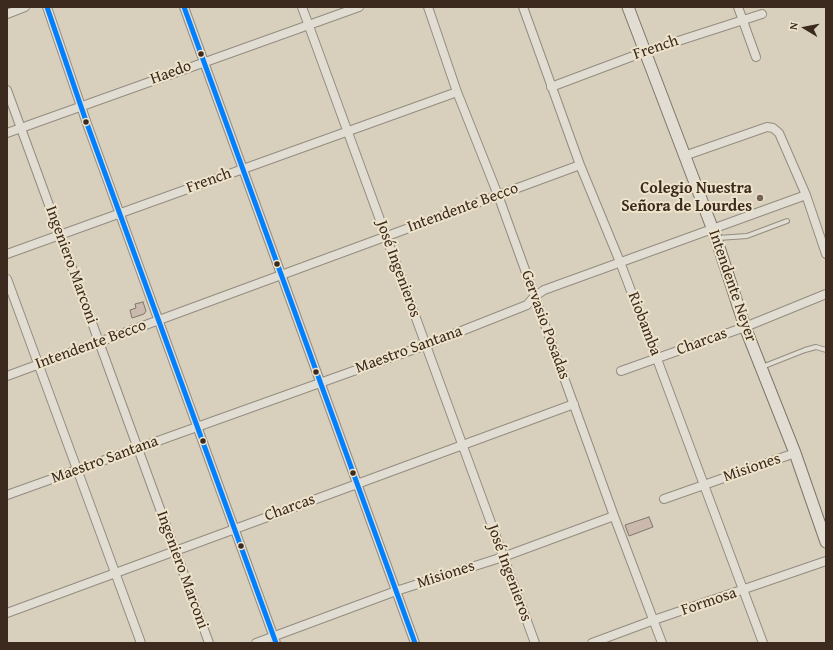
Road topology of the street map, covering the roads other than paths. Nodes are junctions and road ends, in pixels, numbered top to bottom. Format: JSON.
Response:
{"nodes":[{"id":1,"x":25,"y":7,"type":"edge"},
{"id":2,"x":47,"y":7,"type":"edge"},
{"id":3,"x":184,"y":7,"type":"edge"},
{"id":4,"x":302,"y":7,"type":"edge"},
{"id":5,"x":359,"y":7,"type":"edge"},
{"id":6,"x":428,"y":7,"type":"edge"},
{"id":7,"x":523,"y":7,"type":"edge"},
{"id":8,"x":628,"y":7,"type":"edge"},
{"id":9,"x":738,"y":7,"type":"edge"},
{"id":10,"x":7,"y":14,"type":"edge"},
{"id":11,"x":762,"y":14,"type":"dead end"},
{"id":12,"x":743,"y":20,"type":"junction"},
{"id":13,"x":309,"y":25,"type":"junction"},
{"id":14,"x":644,"y":52,"type":"junction"},
{"id":15,"x":756,"y":58,"type":"dead end"},
{"id":16,"x":204,"y":62,"type":"junction"},
{"id":17,"x":551,"y":87,"type":"junction"},
{"id":18,"x":7,"y":90,"type":"edge"},
{"id":19,"x":457,"y":92,"type":"junction"},
{"id":20,"x":82,"y":106,"type":"junction"},
{"id":21,"x":21,"y":128,"type":"junction"},
{"id":22,"x":348,"y":131,"type":"junction"},
{"id":23,"x":7,"y":133,"type":"edge"},
{"id":24,"x":684,"y":156,"type":"junction"},
{"id":25,"x":580,"y":165,"type":"junction"},
{"id":26,"x":243,"y":169,"type":"junction"},
{"id":27,"x":498,"y":195,"type":"junction"},
{"id":28,"x":806,"y":196,"type":"junction"},
{"id":29,"x":121,"y":213,"type":"junction"},
{"id":30,"x":787,"y":221,"type":"dead end"},
{"id":31,"x":714,"y":234,"type":"junction"},
{"id":32,"x":59,"y":235,"type":"junction"},
{"id":33,"x":386,"y":236,"type":"junction"},
{"id":34,"x":7,"y":254,"type":"edge"},
{"id":35,"x":826,"y":254,"type":"edge"},
{"id":36,"x":620,"y":262,"type":"junction"},
{"id":37,"x":281,"y":275,"type":"junction"},
{"id":38,"x":7,"y":279,"type":"edge"},
{"id":39,"x":826,"y":294,"type":"edge"},
{"id":40,"x":534,"y":297,"type":"junction"},
{"id":41,"x":160,"y":320,"type":"junction"},
{"id":42,"x":745,"y":327,"type":"junction"},
{"id":43,"x":100,"y":342,"type":"junction"},
{"id":44,"x":426,"y":345,"type":"junction"},
{"id":45,"x":825,"y":348,"type":"edge"},
{"id":46,"x":657,"y":358,"type":"junction"},
{"id":47,"x":39,"y":364,"type":"junction"},
{"id":48,"x":761,"y":367,"type":"junction"},
{"id":49,"x":622,"y":371,"type":"dead end"},
{"id":50,"x":7,"y":376,"type":"edge"},
{"id":51,"x":320,"y":383,"type":"junction"},
{"id":52,"x":574,"y":404,"type":"junction"},
{"id":53,"x":198,"y":427,"type":"junction"},
{"id":54,"x":462,"y":445,"type":"junction"},
{"id":55,"x":138,"y":448,"type":"junction"},
{"id":56,"x":794,"y":453,"type":"junction"},
{"id":57,"x":78,"y":470,"type":"junction"},
{"id":58,"x":357,"y":484,"type":"junction"},
{"id":59,"x":704,"y":484,"type":"junction"},
{"id":60,"x":7,"y":495,"type":"edge"},
{"id":61,"x":664,"y":499,"type":"dead end"},
{"id":62,"x":614,"y":516,"type":"junction"},
{"id":63,"x":235,"y":529,"type":"junction"},
{"id":64,"x":826,"y":542,"type":"edge"},
{"id":65,"x":175,"y":551,"type":"junction"},
{"id":66,"x":503,"y":557,"type":"junction"},
{"id":67,"x":826,"y":560,"type":"edge"},
{"id":68,"x":116,"y":574,"type":"junction"},
{"id":69,"x":743,"y":590,"type":"junction"},
{"id":70,"x":396,"y":591,"type":"junction"},
{"id":71,"x":7,"y":614,"type":"edge"},
{"id":72,"x":654,"y":620,"type":"junction"},
{"id":73,"x":275,"y":640,"type":"edge"},
{"id":74,"x":141,"y":643,"type":"edge"},
{"id":75,"x":209,"y":643,"type":"edge"},
{"id":76,"x":256,"y":643,"type":"edge"},
{"id":77,"x":415,"y":643,"type":"edge"},
{"id":78,"x":535,"y":643,"type":"edge"},
{"id":79,"x":592,"y":643,"type":"edge"},
{"id":80,"x":662,"y":643,"type":"edge"},
{"id":81,"x":763,"y":643,"type":"edge"}],
"edges":[{"from":1,"to":10,"type":"street"},
{"from":2,"to":20,"type":"street"},
{"from":3,"to":16,"type":"street"},
{"from":4,"to":13,"type":"street","name":"José Ingenieros"},
{"from":5,"to":13,"type":"street","name":"Haedo"},
{"from":6,"to":19,"type":"street","name":"Gervasio Posadas"},
{"from":7,"to":17,"type":"street","name":"Riobamba"},
{"from":8,"to":14,"type":"street","name":"Intendente Neyer"},
{"from":9,"to":12,"type":"street"},
{"from":11,"to":12,"type":"street","name":"French"},
{"from":12,"to":14,"type":"street","name":"French"},
{"from":12,"to":15,"type":"street"},
{"from":13,"to":16,"type":"street","name":"Haedo"},
{"from":13,"to":22,"type":"street","name":"José Ingenieros"},
{"from":14,"to":17,"type":"street","name":"French"},
{"from":14,"to":24,"type":"street","name":"Intendente Neyer"},
{"from":16,"to":20,"type":"street","name":"Haedo"},
{"from":16,"to":26,"type":"street"},
{"from":17,"to":25,"type":"street","name":"Riobamba"},
{"from":18,"to":21,"type":"street","name":"Ingeniero Marconi"},
{"from":19,"to":22,"type":"street","name":"French"},
{"from":19,"to":27,"type":"street","name":"Gervasio Posadas"},
{"from":20,"to":21,"type":"street","name":"Haedo"},
{"from":20,"to":29,"type":"street"},
{"from":21,"to":23,"type":"street","name":"Haedo"},
{"from":21,"to":32,"type":"street","name":"Ingeniero Marconi"},
{"from":22,"to":26,"type":"street","name":"French"},
{"from":22,"to":33,"type":"street","name":"José Ingenieros"},
{"from":24,"to":28,"type":"street"},
{"from":24,"to":31,"type":"street","name":"Intendente Neyer"},
{"from":25,"to":27,"type":"street","name":"Intendente Becco"},
{"from":25,"to":36,"type":"street","name":"Riobamba"},
{"from":26,"to":29,"type":"street","name":"French"},
{"from":26,"to":37,"type":"street"},
{"from":27,"to":33,"type":"street","name":"Intendente Becco"},
{"from":27,"to":40,"type":"street","name":"Gervasio Posadas"},
{"from":28,"to":31,"type":"street","name":"Maestro Santana"},
{"from":28,"to":35,"type":"street"},
{"from":29,"to":32,"type":"street","name":"French"},
{"from":29,"to":41,"type":"street"},
{"from":30,"to":31,"type":"lane"},
{"from":31,"to":36,"type":"street","name":"Maestro Santana"},
{"from":31,"to":42,"type":"street","name":"Intendente Neyer"},
{"from":32,"to":34,"type":"street","name":"French"},
{"from":32,"to":43,"type":"street","name":"Ingeniero Marconi"},
{"from":33,"to":37,"type":"street","name":"Intendente Becco"},
{"from":33,"to":44,"type":"street","name":"José Ingenieros"},
{"from":36,"to":40,"type":"street","name":"Maestro Santana"},
{"from":36,"to":46,"type":"street","name":"Riobamba"},
{"from":37,"to":41,"type":"street","name":"Intendente Becco"},
{"from":37,"to":51,"type":"street"},
{"from":38,"to":47,"type":"street"},
{"from":39,"to":42,"type":"street","name":"Charcas"},
{"from":40,"to":44,"type":"street","name":"Maestro Santana"},
{"from":40,"to":52,"type":"street","name":"Gervasio Posadas"},
{"from":41,"to":43,"type":"street","name":"Intendente Becco"},
{"from":41,"to":53,"type":"street"},
{"from":42,"to":46,"type":"street","name":"Charcas"},
{"from":42,"to":48,"type":"street","name":"Intendente Neyer"},
{"from":43,"to":47,"type":"street","name":"Intendente Becco"},
{"from":43,"to":55,"type":"street","name":"Ingeniero Marconi"},
{"from":44,"to":51,"type":"street","name":"Maestro Santana"},
{"from":44,"to":54,"type":"street","name":"José Ingenieros"},
{"from":45,"to":48,"type":"lane"},
{"from":46,"to":49,"type":"street","name":"Charcas"},
{"from":46,"to":59,"type":"street","name":"Riobamba"},
{"from":47,"to":50,"type":"street","name":"Intendente Becco"},
{"from":47,"to":57,"type":"street"},
{"from":48,"to":56,"type":"street","name":"Intendente Neyer"},
{"from":51,"to":53,"type":"street","name":"Maestro Santana"},
{"from":51,"to":58,"type":"street"},
{"from":52,"to":54,"type":"street","name":"Charcas"},
{"from":52,"to":62,"type":"street","name":"Gervasio Posadas"},
{"from":53,"to":55,"type":"street","name":"Maestro Santana"},
{"from":53,"to":63,"type":"street"},
{"from":54,"to":58,"type":"street","name":"Charcas"},
{"from":54,"to":66,"type":"street","name":"José Ingenieros"},
{"from":55,"to":57,"type":"street","name":"Maestro Santana"},
{"from":55,"to":65,"type":"street","name":"Ingeniero Marconi"},
{"from":56,"to":59,"type":"street","name":"Misiones"},
{"from":56,"to":64,"type":"street","name":"Intendente Neyer"},
{"from":57,"to":60,"type":"street","name":"Maestro Santana"},
{"from":57,"to":68,"type":"street"},
{"from":58,"to":63,"type":"street","name":"Charcas"},
{"from":58,"to":70,"type":"street"},
{"from":59,"to":61,"type":"street","name":"Misiones"},
{"from":59,"to":69,"type":"street","name":"Riobamba"},
{"from":62,"to":66,"type":"street","name":"Misiones"},
{"from":62,"to":72,"type":"street","name":"Gervasio Posadas"},
{"from":63,"to":65,"type":"street","name":"Charcas"},
{"from":63,"to":73,"type":"street"},
{"from":65,"to":68,"type":"street","name":"Charcas"},
{"from":65,"to":75,"type":"street","name":"Ingeniero Marconi"},
{"from":66,"to":70,"type":"street","name":"Misiones"},
{"from":66,"to":78,"type":"street","name":"José Ingenieros"},
{"from":67,"to":69,"type":"street","name":"Formosa"},
{"from":68,"to":71,"type":"street","name":"Charcas"},
{"from":68,"to":74,"type":"street"},
{"from":69,"to":72,"type":"street","name":"Formosa"},
{"from":69,"to":81,"type":"street","name":"Riobamba"},
{"from":70,"to":73,"type":"street","name":"Misiones"},
{"from":70,"to":77,"type":"street"},
{"from":72,"to":79,"type":"street","name":"Formosa"},
{"from":72,"to":80,"type":"street","name":"Gervasio Posadas"},
{"from":73,"to":76,"type":"street","name":"Misiones"}]}
